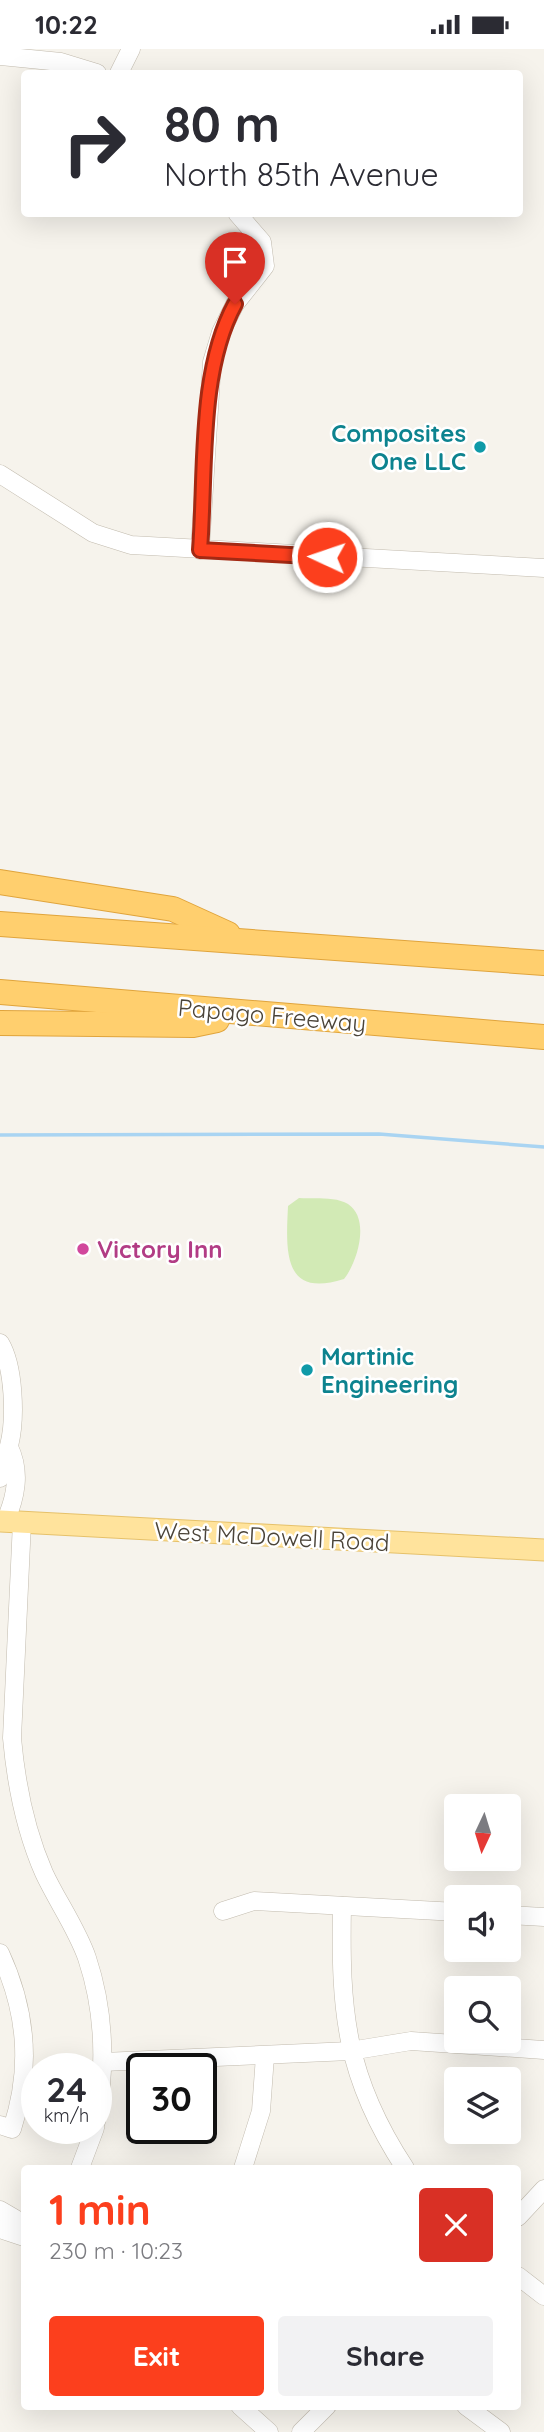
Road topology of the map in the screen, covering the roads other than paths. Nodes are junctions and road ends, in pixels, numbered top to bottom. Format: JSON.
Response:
{"nodes":[{"id":1,"x":131,"y":49,"type":"edge"},
{"id":2,"x":0,"y":56,"type":"edge"},
{"id":3,"x":87,"y":70,"type":"edge"},
{"id":4,"x":120,"y":70,"type":"edge"},
{"id":5,"x":240,"y":217,"type":"edge"},
{"id":6,"x":0,"y":474,"type":"edge"},
{"id":7,"x":200,"y":550,"type":"junction"},
{"id":8,"x":544,"y":568,"type":"edge"},
{"id":9,"x":0,"y":881,"type":"edge"},
{"id":10,"x":0,"y":923,"type":"edge"},
{"id":11,"x":244,"y":941,"type":"junction"},
{"id":12,"x":544,"y":963,"type":"edge"},
{"id":13,"x":0,"y":992,"type":"edge"},
{"id":14,"x":255,"y":1013,"type":"junction"},
{"id":15,"x":0,"y":1023,"type":"edge"},
{"id":16,"x":544,"y":1037,"type":"edge"},
{"id":17,"x":0,"y":1343,"type":"edge"},
{"id":18,"x":9,"y":1447,"type":"junction"},
{"id":19,"x":0,"y":1478,"type":"edge"},
{"id":20,"x":7,"y":1517,"type":"edge"},
{"id":21,"x":544,"y":1551,"type":"edge"},
{"id":22,"x":6,"y":1738,"type":"edge"},
{"id":23,"x":342,"y":1906,"type":"junction"},
{"id":24,"x":223,"y":1911,"type":"dead end"},
{"id":25,"x":444,"y":1911,"type":"edge"},
{"id":26,"x":521,"y":1916,"type":"edge"},
{"id":27,"x":544,"y":1917,"type":"edge"},
{"id":28,"x":0,"y":1953,"type":"edge"},
{"id":29,"x":6,"y":1983,"type":"edge"},
{"id":30,"x":544,"y":2050,"type":"edge"},
{"id":31,"x":350,"y":2051,"type":"junction"},
{"id":32,"x":103,"y":2053,"type":"edge"},
{"id":33,"x":265,"y":2056,"type":"junction"},
{"id":34,"x":112,"y":2062,"type":"edge"},
{"id":35,"x":6,"y":2127,"type":"edge"},
{"id":36,"x":89,"y":2144,"type":"edge"},
{"id":37,"x":81,"y":2165,"type":"edge"},
{"id":38,"x":244,"y":2165,"type":"edge"},
{"id":39,"x":403,"y":2165,"type":"edge"},
{"id":40,"x":544,"y":2189,"type":"edge"},
{"id":41,"x":0,"y":2210,"type":"edge"},
{"id":42,"x":521,"y":2214,"type":"edge"},
{"id":43,"x":21,"y":2222,"type":"edge"},
{"id":44,"x":0,"y":2229,"type":"edge"},
{"id":45,"x":21,"y":2236,"type":"edge"},
{"id":46,"x":521,"y":2278,"type":"edge"},
{"id":47,"x":544,"y":2296,"type":"edge"},
{"id":48,"x":244,"y":2410,"type":"edge"},
{"id":49,"x":323,"y":2410,"type":"edge"},
{"id":50,"x":471,"y":2410,"type":"edge"},
{"id":51,"x":269,"y":2432,"type":"edge"},
{"id":52,"x":301,"y":2432,"type":"edge"},
{"id":53,"x":500,"y":2432,"type":"edge"}],
"edges":[{"from":1,"to":4,"type":"street"},
{"from":2,"to":3,"type":"street"},
{"from":5,"to":7,"type":"street"},
{"from":6,"to":7,"type":"street"},
{"from":7,"to":8,"type":"street"},
{"from":9,"to":11,"type":"highway"},
{"from":10,"to":11,"type":"highway"},
{"from":11,"to":12,"type":"highway"},
{"from":13,"to":14,"type":"highway","name":"Papago Freeway"},
{"from":14,"to":15,"type":"highway"},
{"from":14,"to":16,"type":"highway","name":"Papago Freeway"},
{"from":17,"to":18,"type":"street"},
{"from":18,"to":19,"type":"street"},
{"from":18,"to":20,"type":"street"},
{"from":20,"to":21,"type":"main road","name":"West McDowell Road"},
{"from":20,"to":22,"type":"street"},
{"from":22,"to":32,"type":"street"},
{"from":23,"to":24,"type":"street"},
{"from":23,"to":25,"type":"street"},
{"from":23,"to":31,"type":"street"},
{"from":26,"to":27,"type":"street"},
{"from":28,"to":29,"type":"street"},
{"from":29,"to":35,"type":"street"},
{"from":30,"to":31,"type":"street"},
{"from":31,"to":33,"type":"street"},
{"from":31,"to":39,"type":"street"},
{"from":33,"to":34,"type":"street"},
{"from":33,"to":38,"type":"street"},
{"from":36,"to":37,"type":"street"},
{"from":40,"to":42,"type":"street"},
{"from":41,"to":43,"type":"street"},
{"from":44,"to":45,"type":"street"},
{"from":46,"to":47,"type":"street"},
{"from":48,"to":51,"type":"street"},
{"from":49,"to":52,"type":"street"},
{"from":50,"to":53,"type":"street"}]}
